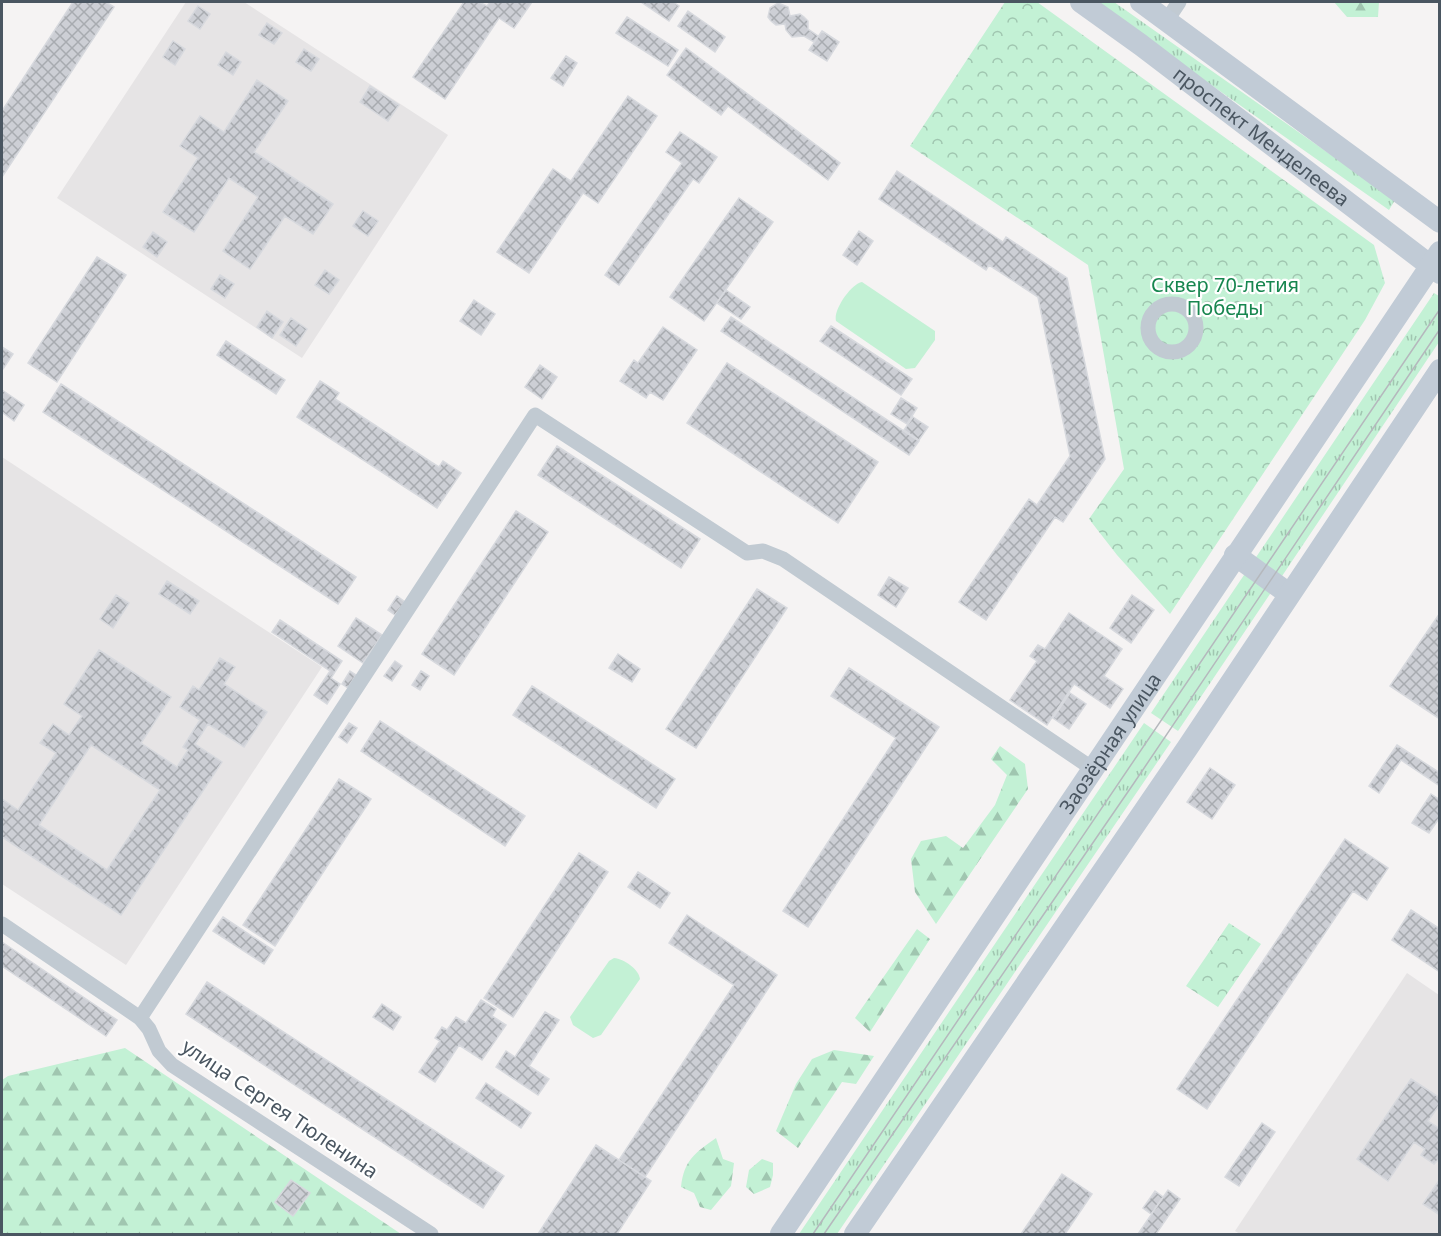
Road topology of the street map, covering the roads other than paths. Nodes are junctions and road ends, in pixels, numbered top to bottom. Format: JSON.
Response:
{"nodes":[{"id":1,"x":1081,"y":2,"type":"edge"},
{"id":2,"x":1141,"y":2,"type":"edge"},
{"id":3,"x":1173,"y":11,"type":"edge"},
{"id":4,"x":1440,"y":222,"type":"edge"},
{"id":5,"x":1436,"y":264,"type":"edge"},
{"id":6,"x":1440,"y":370,"type":"edge"},
{"id":7,"x":1235,"y":555,"type":"junction"},
{"id":8,"x":1289,"y":594,"type":"junction"},
{"id":9,"x":1093,"y":769,"type":"junction"},
{"id":10,"x":2,"y":924,"type":"edge"},
{"id":11,"x":140,"y":1018,"type":"junction"},
{"id":12,"x":431,"y":1234,"type":"edge"},
{"id":13,"x":781,"y":1234,"type":"edge"},
{"id":14,"x":855,"y":1234,"type":"edge"}],
"edges":[{"from":1,"to":5,"type":"main road","name":"проспект Менделеева"},
{"from":2,"to":3,"type":"main road","name":"проспект Менделеева"},
{"from":3,"to":4,"type":"main road","name":"проспект Менделеева"},
{"from":5,"to":7,"type":"main road","name":"Заозёрная улица"},
{"from":6,"to":8,"type":"main road"},
{"from":7,"to":8,"type":"main road"},
{"from":7,"to":9,"type":"main road","name":"Заозёрная улица"},
{"from":8,"to":14,"type":"main road"},
{"from":9,"to":11,"type":"street"},
{"from":9,"to":13,"type":"main road","name":"Заозёрная улица"},
{"from":10,"to":11,"type":"street","name":"улица Сергея Тюленина"},
{"from":11,"to":12,"type":"street","name":"улица Сергея Тюленина"}]}
